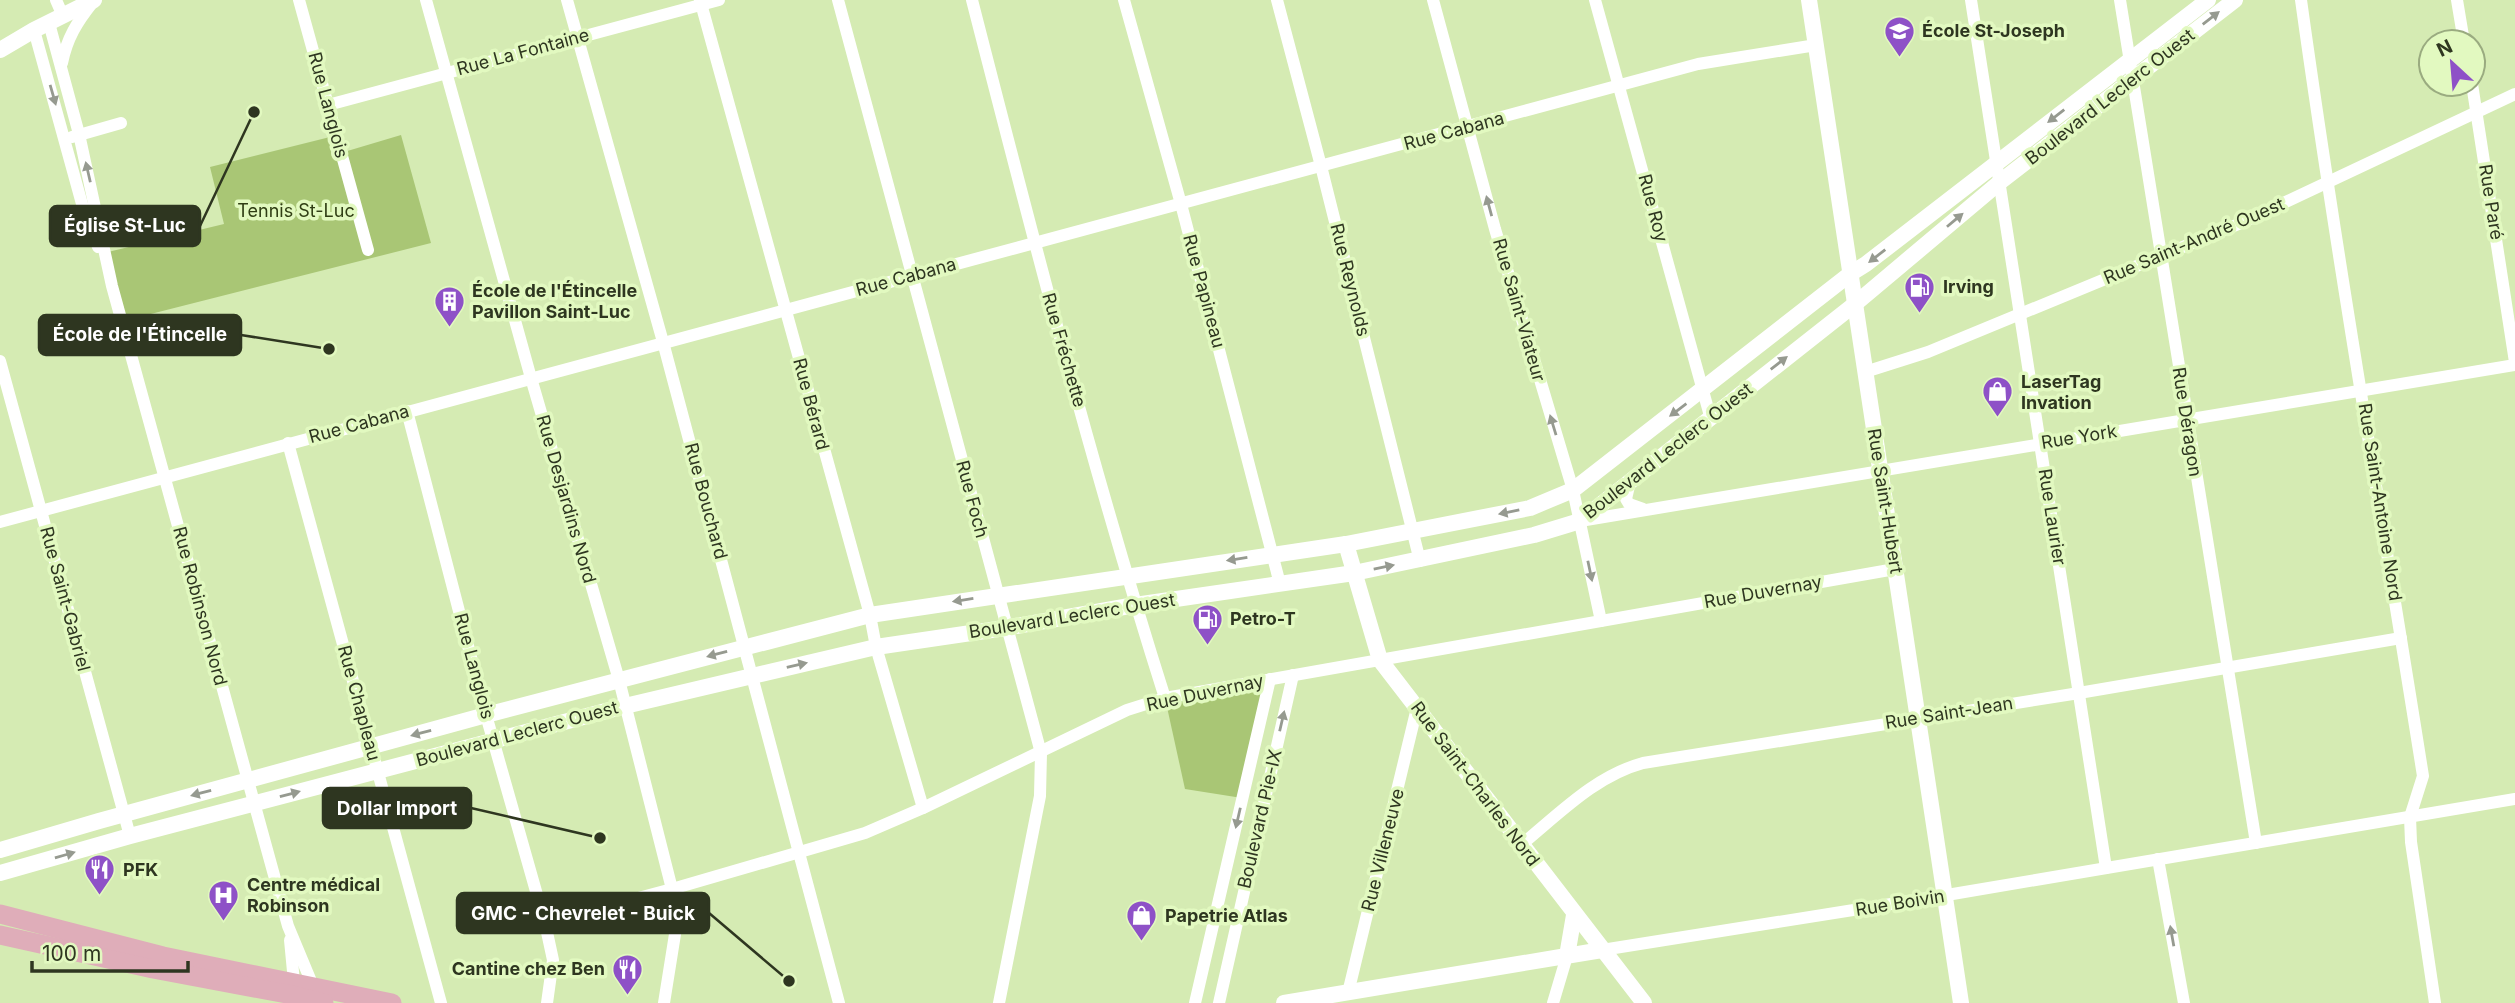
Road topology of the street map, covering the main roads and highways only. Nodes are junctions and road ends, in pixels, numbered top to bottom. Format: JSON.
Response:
{"nodes":[{"id":1,"x":0,"y":914,"type":"edge"},
{"id":2,"x":0,"y":935,"type":"edge"},
{"id":3,"x":314,"y":996,"type":"edge"},
{"id":4,"x":392,"y":1003,"type":"edge"}],
"edges":[{"from":1,"to":3,"type":"main road"},
{"from":2,"to":3,"type":"main road"},
{"from":3,"to":4,"type":"main road"}]}
